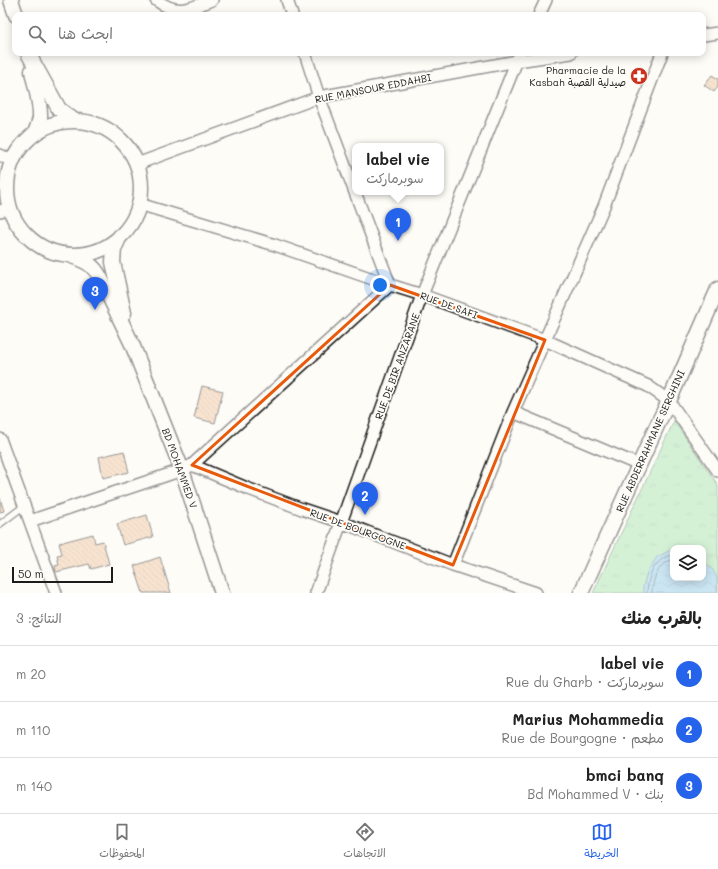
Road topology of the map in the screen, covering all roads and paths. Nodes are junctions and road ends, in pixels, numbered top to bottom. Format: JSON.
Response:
{"nodes":[{"id":1,"x":11,"y":0,"type":"edge"},
{"id":2,"x":156,"y":0,"type":"edge"},
{"id":3,"x":212,"y":0,"type":"edge"},
{"id":4,"x":287,"y":0,"type":"edge"},
{"id":5,"x":546,"y":0,"type":"edge"},
{"id":6,"x":15,"y":12,"type":"edge"},
{"id":7,"x":291,"y":12,"type":"edge"},
{"id":8,"x":540,"y":12,"type":"edge"},
{"id":9,"x":718,"y":34,"type":"edge"},
{"id":10,"x":706,"y":35,"type":"edge"},
{"id":11,"x":29,"y":56,"type":"edge"},
{"id":12,"x":30,"y":56,"type":"edge"},
{"id":13,"x":306,"y":56,"type":"edge"},
{"id":14,"x":532,"y":56,"type":"edge"},
{"id":15,"x":661,"y":56,"type":"edge"},
{"id":16,"x":519,"y":57,"type":"edge"},
{"id":17,"x":319,"y":97,"type":"junction"},
{"id":18,"x":74,"y":121,"type":"junction"},
{"id":19,"x":35,"y":133,"type":"junction"},
{"id":20,"x":6,"y":158,"type":"edge"},
{"id":21,"x":137,"y":164,"type":"junction"},
{"id":22,"x":352,"y":185,"type":"edge"},
{"id":23,"x":356,"y":195,"type":"edge"},
{"id":24,"x":139,"y":204,"type":"junction"},
{"id":25,"x":5,"y":209,"type":"edge"},
{"id":26,"x":120,"y":236,"type":"junction"},
{"id":27,"x":68,"y":254,"type":"junction"},
{"id":28,"x":390,"y":286,"type":"junction"},
{"id":29,"x":718,"y":289,"type":"edge"},
{"id":30,"x":422,"y":295,"type":"junction"},
{"id":31,"x":545,"y":340,"type":"junction"},
{"id":32,"x":132,"y":344,"type":"junction"},
{"id":33,"x":669,"y":401,"type":"junction"},
{"id":34,"x":513,"y":412,"type":"junction"},
{"id":35,"x":0,"y":438,"type":"edge"},
{"id":36,"x":639,"y":466,"type":"junction"},
{"id":37,"x":187,"y":468,"type":"junction"},
{"id":38,"x":718,"y":471,"type":"edge"},
{"id":39,"x":24,"y":506,"type":"junction"},
{"id":40,"x":30,"y":521,"type":"junction"},
{"id":41,"x":341,"y":522,"type":"junction"},
{"id":42,"x":0,"y":524,"type":"edge"},
{"id":43,"x":454,"y":565,"type":"junction"},
{"id":44,"x":56,"y":593,"type":"edge"},
{"id":45,"x":222,"y":593,"type":"edge"},
{"id":46,"x":316,"y":593,"type":"edge"},
{"id":47,"x":536,"y":593,"type":"edge"},
{"id":48,"x":581,"y":593,"type":"edge"}],
"edges":[{"from":1,"to":6,"type":"street"},
{"from":2,"to":3,"type":"street"},
{"from":4,"to":7,"type":"street"},
{"from":5,"to":8,"type":"street"},
{"from":9,"to":10,"type":"street"},
{"from":11,"to":19,"type":"street"},
{"from":12,"to":18,"type":"street"},
{"from":13,"to":17,"type":"street"},
{"from":14,"to":16,"type":"street","name":"RUE MANSOUR EDDAHBI"},
{"from":15,"to":31,"type":"street"},
{"from":16,"to":17,"type":"street","name":"RUE MANSOUR EDDAHBI"},
{"from":16,"to":30,"type":"street","name":"RUE DE BIR ANZARANE"},
{"from":17,"to":21,"type":"street","name":"RUE MANSOUR EDDAHBI"},
{"from":17,"to":22,"type":"street"},
{"from":18,"to":19,"type":"street"},
{"from":18,"to":21,"type":"street"},
{"from":19,"to":20,"type":"street"},
{"from":20,"to":25,"type":"street"},
{"from":21,"to":24,"type":"street"},
{"from":23,"to":28,"type":"street"},
{"from":24,"to":26,"type":"street"},
{"from":24,"to":28,"type":"street","name":"RUE DE SAFI"},
{"from":25,"to":27,"type":"street"},
{"from":26,"to":27,"type":"street"},
{"from":26,"to":32,"type":"street","name":"BD MOHAMMED V"},
{"from":27,"to":32,"type":"street","name":"BD MOHAMMED V"},
{"from":28,"to":30,"type":"street","name":"RUE DE SAFI"},
{"from":28,"to":37,"type":"street"},
{"from":29,"to":33,"type":"street","name":"RUE ABDERRAHMANE SERGHINI"},
{"from":30,"to":31,"type":"street","name":"RUE DE SAFI"},
{"from":30,"to":41,"type":"street","name":"RUE DE BIR ANZARANE"},
{"from":31,"to":33,"type":"street","name":"RUE DE SAFI"},
{"from":31,"to":34,"type":"street"},
{"from":32,"to":37,"type":"street","name":"BD MOHAMMED V"},
{"from":33,"to":36,"type":"street","name":"RUE ABDERRAHMANE SERGHINI"},
{"from":33,"to":38,"type":"street","name":"RUE DE SAFI"},
{"from":34,"to":36,"type":"street"},
{"from":34,"to":43,"type":"street"},
{"from":35,"to":39,"type":"street"},
{"from":36,"to":48,"type":"street","name":"RUE ABDERRAHMANE SERGHINI"},
{"from":37,"to":40,"type":"street"},
{"from":37,"to":41,"type":"street","name":"RUE DE BOURGOGNE"},
{"from":37,"to":45,"type":"street","name":"BD MOHAMMED V"},
{"from":39,"to":40,"type":"street"},
{"from":39,"to":42,"type":"lane"},
{"from":40,"to":44,"type":"street"},
{"from":41,"to":43,"type":"street","name":"RUE DE BOURGOGNE"},
{"from":41,"to":46,"type":"street","name":"RUE DE BIR ANZARANE"},
{"from":43,"to":47,"type":"street","name":"RUE DE BOURGOGNE"}]}
